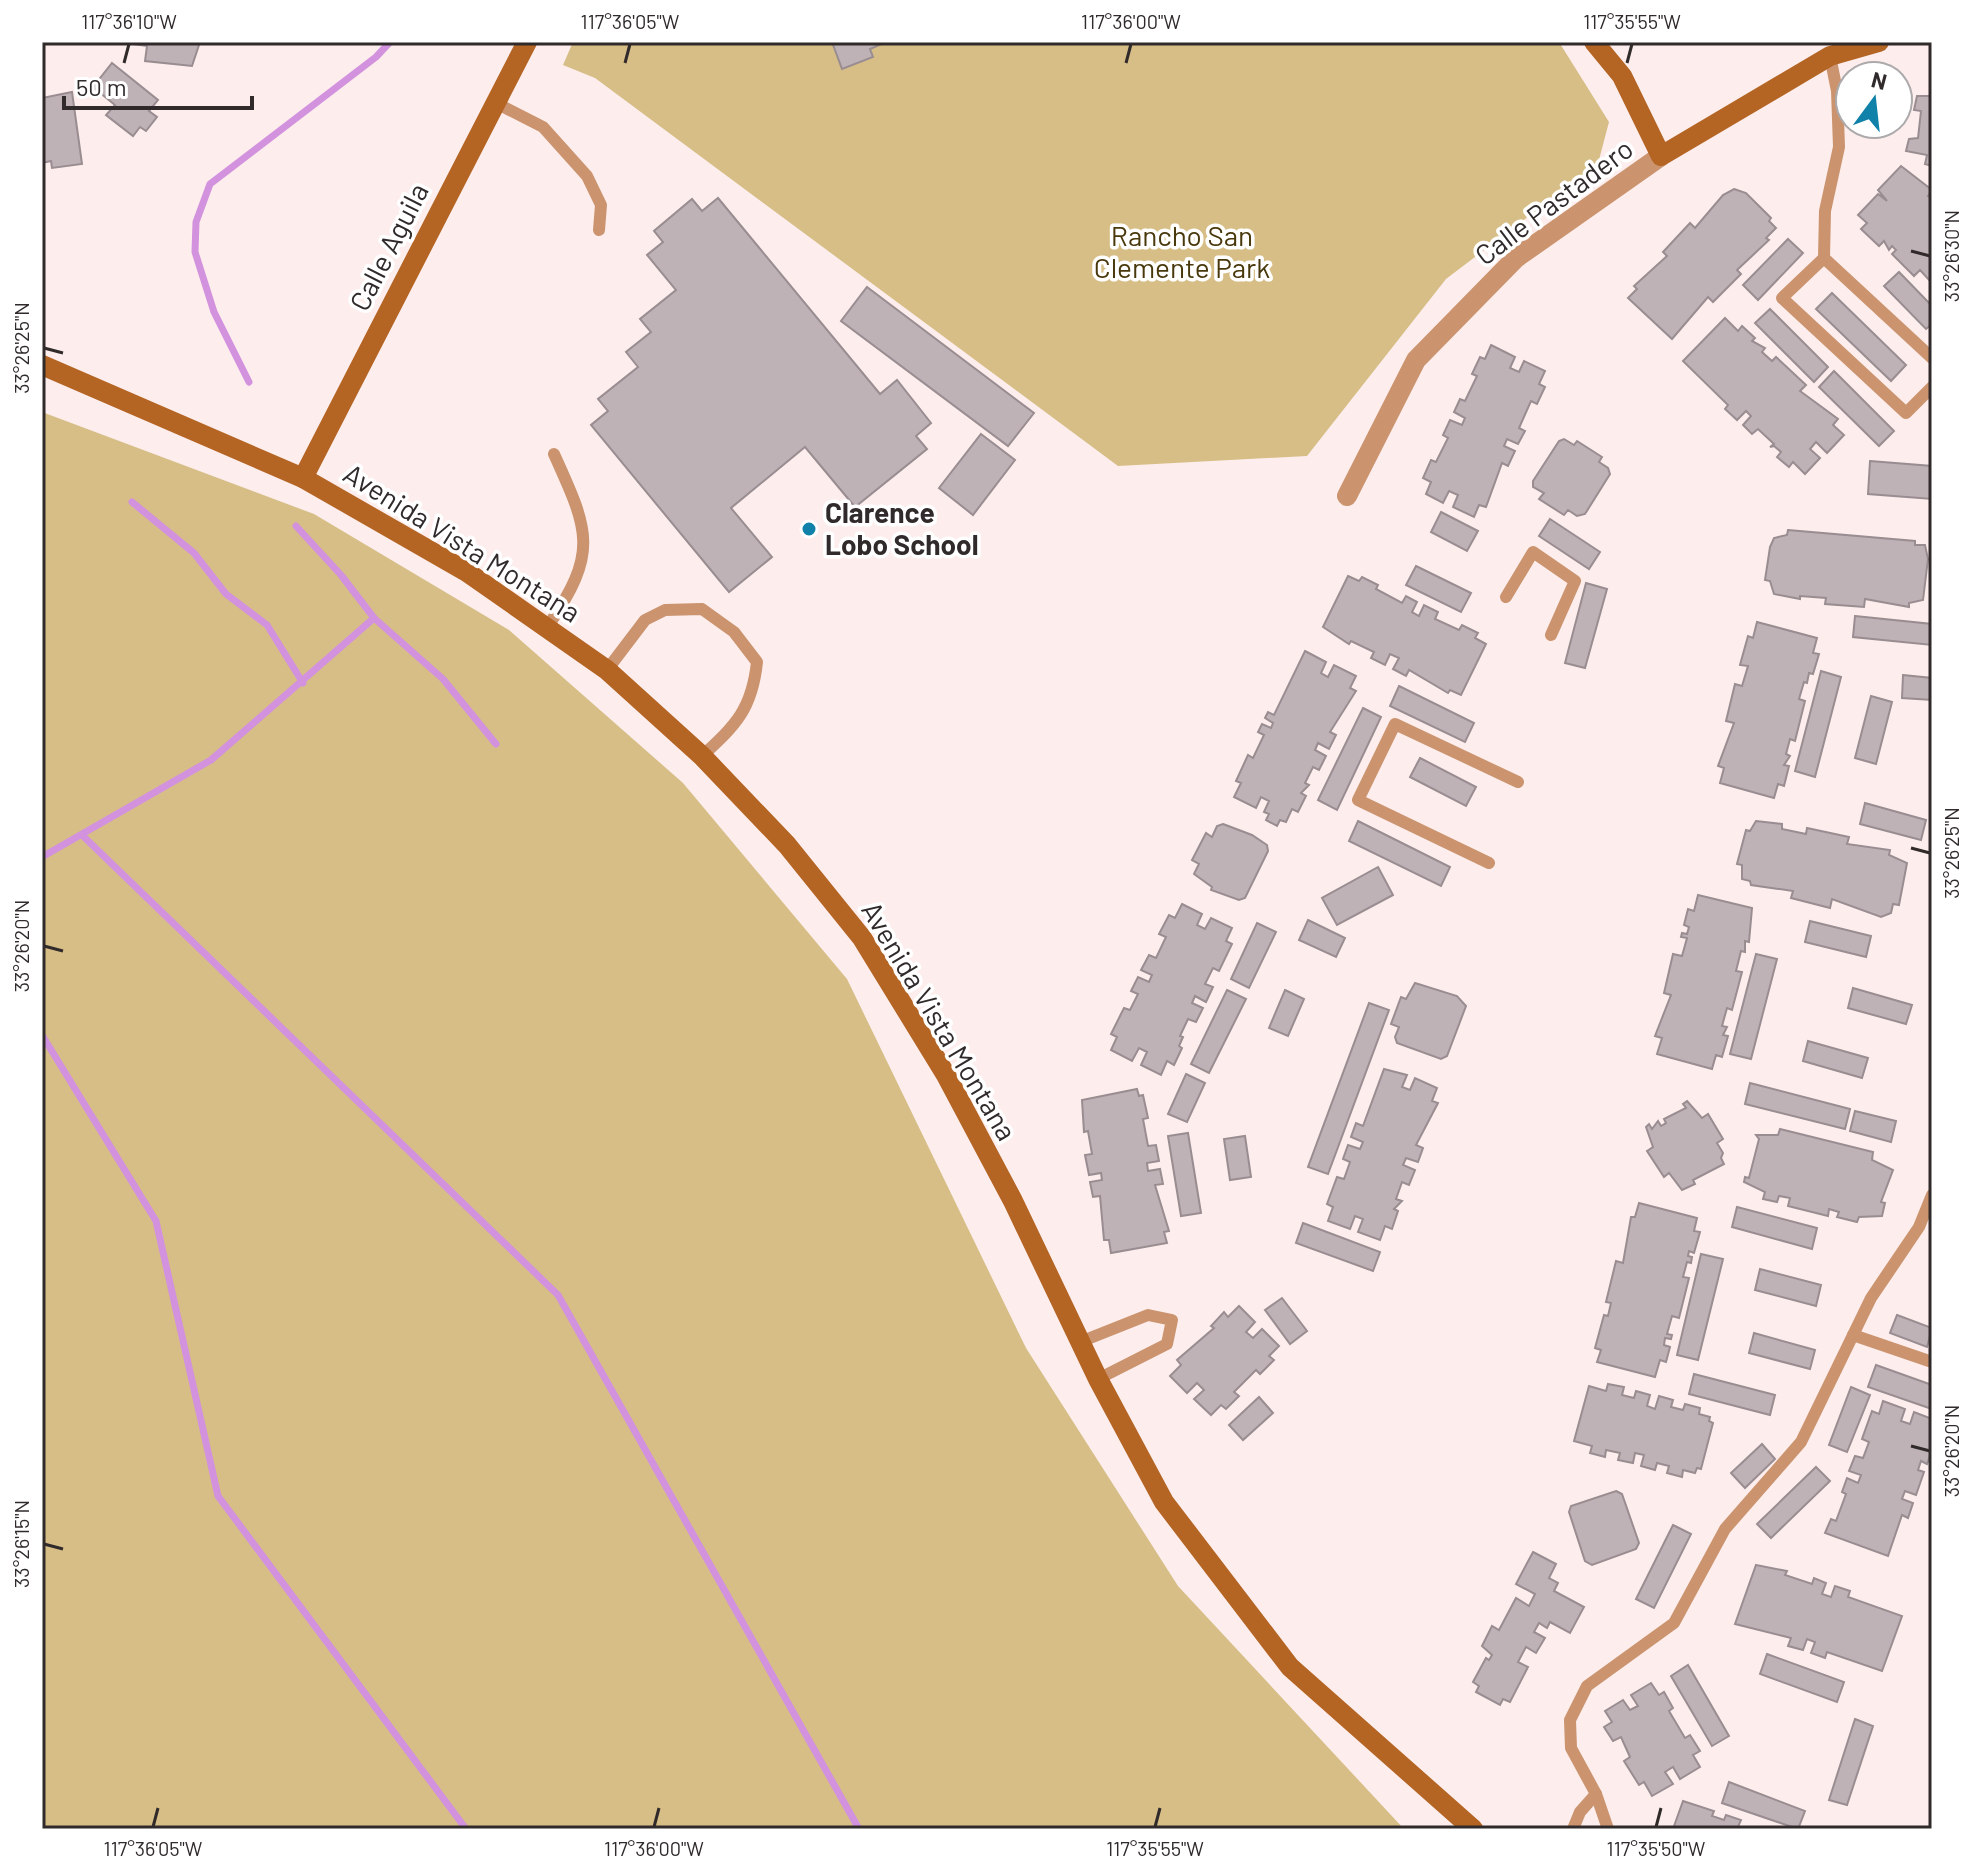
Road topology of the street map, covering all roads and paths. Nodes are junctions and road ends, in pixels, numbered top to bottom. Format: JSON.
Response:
{"nodes":[{"id":1,"x":527,"y":42,"type":"edge"},
{"id":2,"x":1594,"y":42,"type":"edge"},
{"id":3,"x":1879,"y":42,"type":"edge"},
{"id":4,"x":1830,"y":56,"type":"junction"},
{"id":5,"x":496,"y":103,"type":"junction"},
{"id":6,"x":1661,"y":156,"type":"junction"},
{"id":7,"x":599,"y":230,"type":"dead end"},
{"id":8,"x":1824,"y":258,"type":"junction"},
{"id":9,"x":1932,"y":358,"type":"edge"},
{"id":10,"x":42,"y":365,"type":"edge"},
{"id":11,"x":1932,"y":387,"type":"edge"},
{"id":12,"x":554,"y":454,"type":"dead end"},
{"id":13,"x":303,"y":478,"type":"junction"},
{"id":14,"x":1347,"y":496,"type":"dead end"},
{"id":15,"x":1506,"y":597,"type":"dead end"},
{"id":16,"x":548,"y":626,"type":"junction"},
{"id":17,"x":1551,"y":635,"type":"dead end"},
{"id":18,"x":607,"y":670,"type":"junction"},
{"id":19,"x":702,"y":756,"type":"junction"},
{"id":20,"x":1518,"y":782,"type":"dead end"},
{"id":21,"x":1489,"y":863,"type":"dead end"},
{"id":22,"x":1932,"y":1195,"type":"edge"},
{"id":23,"x":1853,"y":1335,"type":"junction"},
{"id":24,"x":1080,"y":1342,"type":"junction"},
{"id":25,"x":1932,"y":1362,"type":"edge"},
{"id":26,"x":1098,"y":1379,"type":"junction"},
{"id":27,"x":1596,"y":1794,"type":"junction"},
{"id":28,"x":1473,"y":1829,"type":"edge"},
{"id":29,"x":1573,"y":1829,"type":"edge"},
{"id":30,"x":1608,"y":1829,"type":"edge"}],
"edges":[{"from":1,"to":5,"type":"street","name":"Calle Aguila"},
{"from":2,"to":6,"type":"street"},
{"from":3,"to":4,"type":"street","name":"Calle Pastadero"},
{"from":4,"to":6,"type":"street","name":"Calle Pastadero"},
{"from":4,"to":8,"type":"lane"},
{"from":5,"to":7,"type":"lane"},
{"from":5,"to":13,"type":"street","name":"Calle Aguila"},
{"from":6,"to":14,"type":"street","name":"Calle Pastadero"},
{"from":8,"to":9,"type":"lane"},
{"from":8,"to":11,"type":"lane"},
{"from":10,"to":13,"type":"street","name":"Avenida Vista Montana"},
{"from":12,"to":16,"type":"lane"},
{"from":13,"to":16,"type":"street","name":"Avenida Vista Montana"},
{"from":15,"to":17,"type":"lane"},
{"from":16,"to":18,"type":"street","name":"Avenida Vista Montana"},
{"from":18,"to":19,"type":"street","name":"Avenida Vista Montana"},
{"from":18,"to":19,"type":"lane"},
{"from":19,"to":24,"type":"street","name":"Avenida Vista Montana"},
{"from":20,"to":21,"type":"lane"},
{"from":22,"to":23,"type":"lane"},
{"from":23,"to":25,"type":"lane"},
{"from":23,"to":27,"type":"lane"},
{"from":24,"to":26,"type":"street","name":"Avenida Vista Montana"},
{"from":24,"to":26,"type":"lane"},
{"from":26,"to":28,"type":"street","name":"Avenida Vista Montana"},
{"from":27,"to":29,"type":"lane"},
{"from":27,"to":30,"type":"lane"}]}
